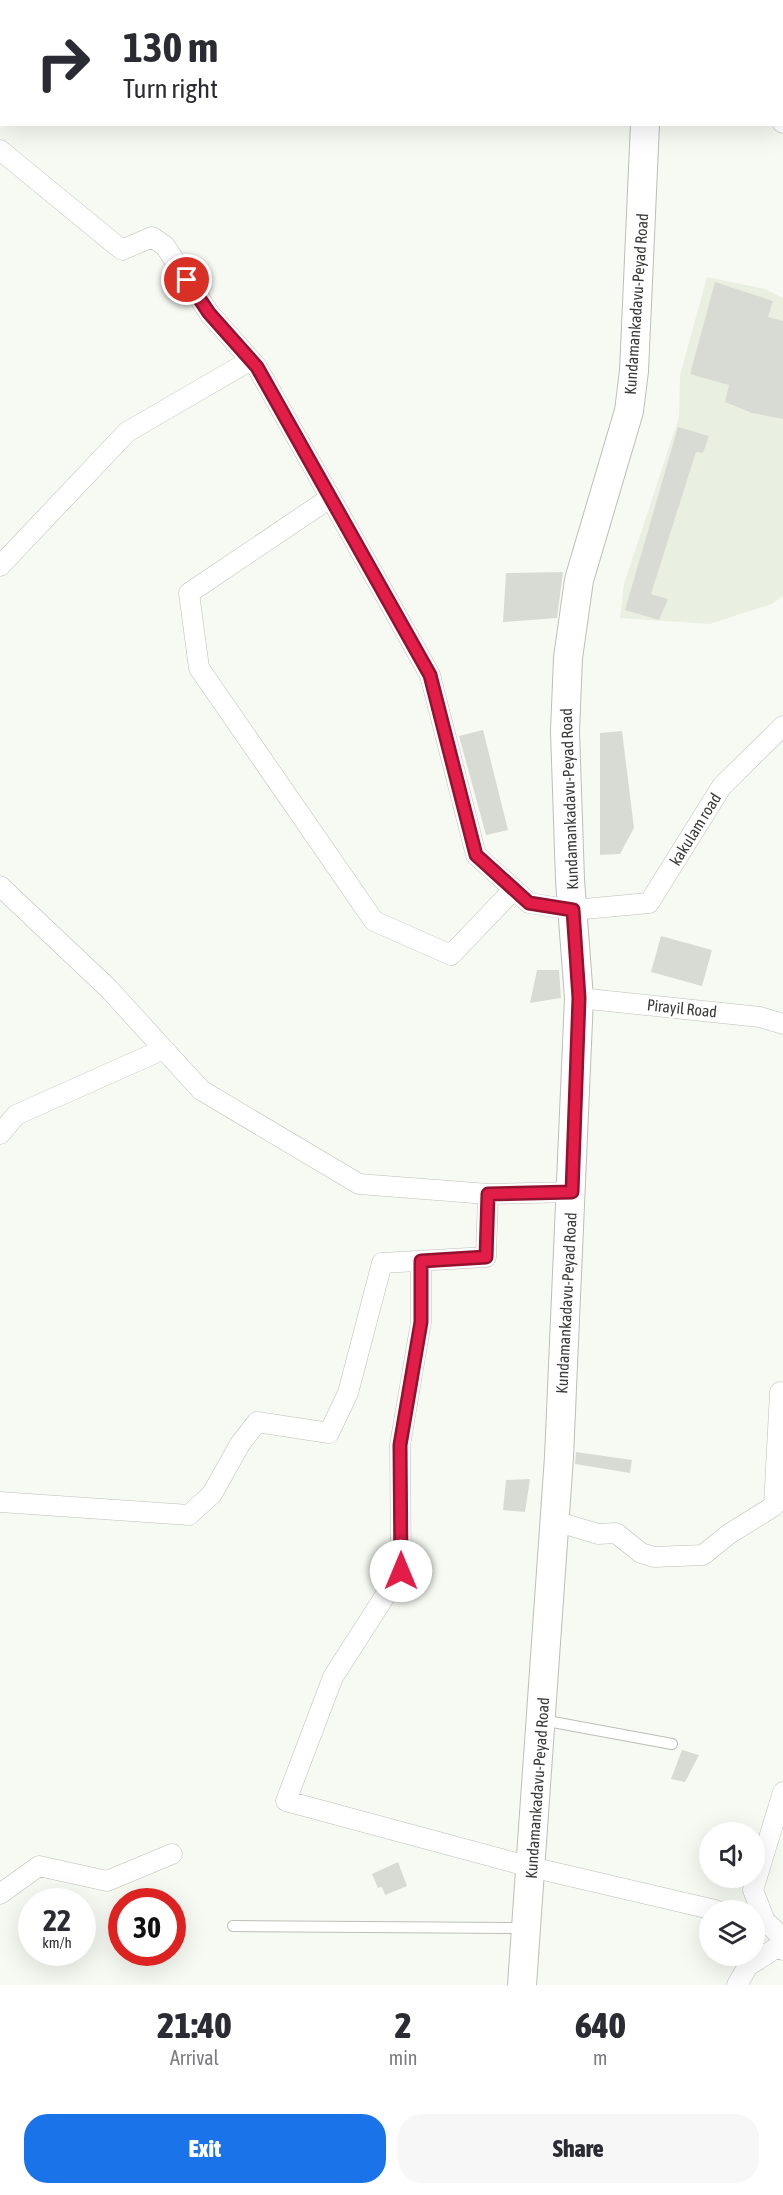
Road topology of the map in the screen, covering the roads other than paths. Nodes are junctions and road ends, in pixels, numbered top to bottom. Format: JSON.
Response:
{"nodes":[{"id":1,"x":645,"y":126,"type":"edge"},
{"id":2,"x":0,"y":150,"type":"edge"},
{"id":3,"x":251,"y":360,"type":"junction"},
{"id":4,"x":330,"y":498,"type":"junction"},
{"id":5,"x":0,"y":566,"type":"edge"},
{"id":6,"x":783,"y":726,"type":"edge"},
{"id":7,"x":0,"y":886,"type":"edge"},
{"id":8,"x":514,"y":889,"type":"junction"},
{"id":9,"x":586,"y":908,"type":"junction"},
{"id":10,"x":579,"y":998,"type":"junction"},
{"id":11,"x":783,"y":1024,"type":"edge"},
{"id":12,"x":164,"y":1049,"type":"junction"},
{"id":13,"x":0,"y":1134,"type":"edge"},
{"id":14,"x":572,"y":1192,"type":"junction"},
{"id":15,"x":488,"y":1194,"type":"junction"},
{"id":16,"x":421,"y":1261,"type":"junction"},
{"id":17,"x":783,"y":1393,"type":"edge"},
{"id":18,"x":0,"y":1502,"type":"edge"},
{"id":19,"x":778,"y":1510,"type":"edge"},
{"id":20,"x":555,"y":1521,"type":"junction"},
{"id":21,"x":541,"y":1720,"type":"junction"},
{"id":22,"x":672,"y":1744,"type":"dead end"},
{"id":23,"x":783,"y":1792,"type":"edge"},
{"id":24,"x":172,"y":1854,"type":"dead end"},
{"id":25,"x":531,"y":1867,"type":"junction"},
{"id":26,"x":0,"y":1894,"type":"edge"},
{"id":27,"x":699,"y":1906,"type":"edge"},
{"id":28,"x":233,"y":1926,"type":"dead end"},
{"id":29,"x":527,"y":1928,"type":"junction"},
{"id":30,"x":783,"y":1938,"type":"edge"},
{"id":31,"x":783,"y":1950,"type":"edge"},
{"id":32,"x":522,"y":1985,"type":"edge"},
{"id":33,"x":737,"y":1985,"type":"edge"}],
"edges":[{"from":1,"to":9,"type":"main road","name":"Kundamankadavu-Peyad Road"},
{"from":2,"to":3,"type":"street"},
{"from":3,"to":4,"type":"street"},
{"from":3,"to":5,"type":"street"},
{"from":4,"to":8,"type":"street"},
{"from":4,"to":8,"type":"street"},
{"from":6,"to":9,"type":"street","name":"kakulam road"},
{"from":7,"to":12,"type":"street"},
{"from":8,"to":9,"type":"street"},
{"from":9,"to":10,"type":"main road","name":"Kundamankadavu-Peyad Road"},
{"from":10,"to":11,"type":"street","name":"Pirayil Road"},
{"from":10,"to":14,"type":"main road","name":"Kundamankadavu-Peyad Road"},
{"from":12,"to":13,"type":"street"},
{"from":12,"to":15,"type":"street"},
{"from":14,"to":15,"type":"street"},
{"from":14,"to":20,"type":"main road","name":"Kundamankadavu-Peyad Road"},
{"from":15,"to":16,"type":"street"},
{"from":16,"to":18,"type":"street"},
{"from":16,"to":25,"type":"street"},
{"from":17,"to":19,"type":"street"},
{"from":19,"to":20,"type":"street"},
{"from":20,"to":21,"type":"main road","name":"Kundamankadavu-Peyad Road"},
{"from":21,"to":22,"type":"lane"},
{"from":21,"to":25,"type":"main road","name":"Kundamankadavu-Peyad Road"},
{"from":23,"to":30,"type":"street"},
{"from":24,"to":26,"type":"street"},
{"from":25,"to":27,"type":"street"},
{"from":25,"to":29,"type":"main road","name":"Kundamankadavu-Peyad Road"},
{"from":28,"to":29,"type":"lane"},
{"from":29,"to":32,"type":"main road","name":"Kundamankadavu-Peyad Road"},
{"from":31,"to":33,"type":"street"}]}
